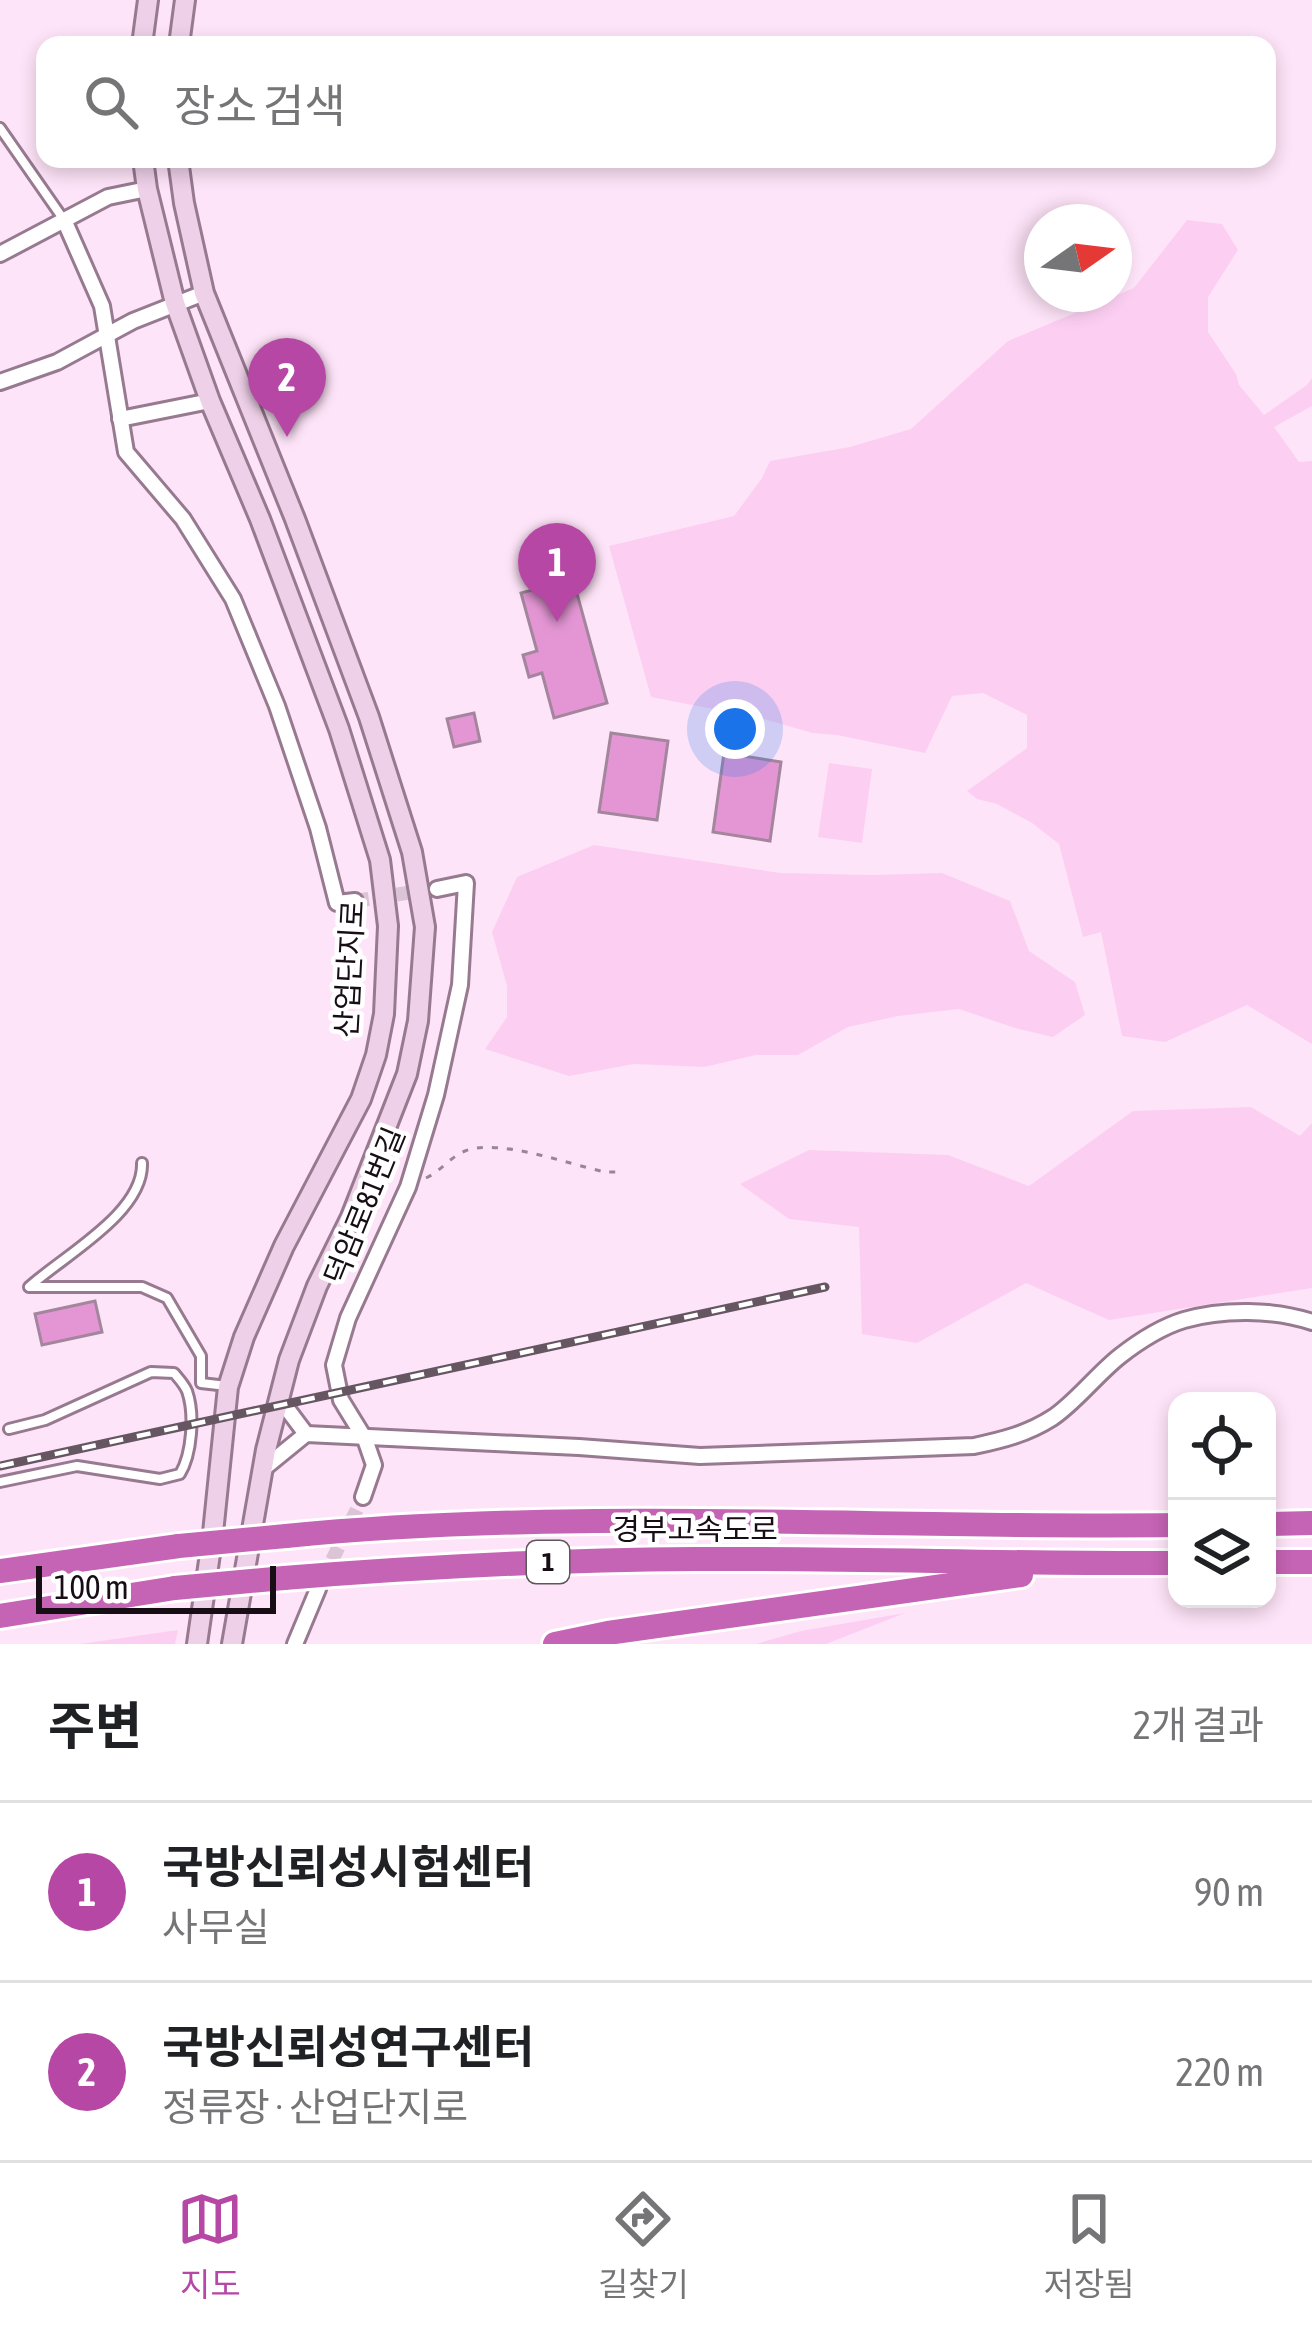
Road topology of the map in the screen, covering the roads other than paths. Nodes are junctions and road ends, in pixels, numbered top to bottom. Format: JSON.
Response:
{"nodes":[{"id":1,"x":148,"y":0,"type":"edge"},
{"id":2,"x":185,"y":0,"type":"edge"},
{"id":3,"x":143,"y":36,"type":"edge"},
{"id":4,"x":180,"y":36,"type":"edge"},
{"id":5,"x":0,"y":128,"type":"edge"},
{"id":6,"x":144,"y":168,"type":"edge"},
{"id":7,"x":179,"y":168,"type":"edge"},
{"id":8,"x":147,"y":189,"type":"junction"},
{"id":9,"x":65,"y":222,"type":"junction"},
{"id":10,"x":0,"y":254,"type":"edge"},
{"id":11,"x":204,"y":293,"type":"junction"},
{"id":12,"x":175,"y":303,"type":"junction"},
{"id":13,"x":106,"y":337,"type":"junction"},
{"id":14,"x":0,"y":382,"type":"edge"},
{"id":15,"x":210,"y":401,"type":"junction"},
{"id":16,"x":120,"y":419,"type":"junction"},
{"id":17,"x":437,"y":889,"type":"dead end"},
{"id":18,"x":355,"y":901,"type":"dead end"},
{"id":19,"x":142,"y":1163,"type":"dead end"},
{"id":20,"x":1312,"y":1322,"type":"edge"},
{"id":21,"x":201,"y":1383,"type":"junction"},
{"id":22,"x":228,"y":1387,"type":"junction"},
{"id":23,"x":187,"y":1391,"type":"junction"},
{"id":24,"x":279,"y":1398,"type":"junction"},
{"id":25,"x":8,"y":1429,"type":"dead end"},
{"id":26,"x":306,"y":1434,"type":"junction"},
{"id":27,"x":365,"y":1439,"type":"junction"},
{"id":28,"x":262,"y":1469,"type":"junction"},
{"id":29,"x":0,"y":1482,"type":"edge"},
{"id":30,"x":363,"y":1497,"type":"tunnel mouth"},
{"id":31,"x":1312,"y":1523,"type":"edge"},
{"id":32,"x":1276,"y":1524,"type":"edge"},
{"id":33,"x":1168,"y":1525,"type":"edge"},
{"id":34,"x":1276,"y":1562,"type":"edge"},
{"id":35,"x":1312,"y":1562,"type":"edge"},
{"id":36,"x":1105,"y":1563,"type":"junction"},
{"id":37,"x":1168,"y":1563,"type":"edge"},
{"id":38,"x":0,"y":1571,"type":"edge"},
{"id":39,"x":318,"y":1589,"type":"tunnel mouth"},
{"id":40,"x":0,"y":1616,"type":"edge"},
{"id":41,"x":197,"y":1644,"type":"edge"},
{"id":42,"x":232,"y":1644,"type":"edge"},
{"id":43,"x":295,"y":1644,"type":"edge"},
{"id":44,"x":555,"y":1644,"type":"edge"}],
"edges":[{"from":1,"to":3,"type":"main road"},
{"from":2,"to":4,"type":"main road"},
{"from":5,"to":9,"type":"lane"},
{"from":6,"to":8,"type":"main road","name":"산업단지로"},
{"from":7,"to":11,"type":"main road"},
{"from":8,"to":9,"type":"street"},
{"from":8,"to":12,"type":"main road","name":"산업단지로"},
{"from":9,"to":10,"type":"street"},
{"from":9,"to":13,"type":"street"},
{"from":11,"to":12,"type":"street"},
{"from":11,"to":24,"type":"main road"},
{"from":12,"to":13,"type":"street"},
{"from":12,"to":15,"type":"main road","name":"산업단지로"},
{"from":13,"to":14,"type":"street"},
{"from":13,"to":16,"type":"street"},
{"from":15,"to":16,"type":"street"},
{"from":15,"to":22,"type":"main road","name":"산업단지로"},
{"from":16,"to":18,"type":"street"},
{"from":17,"to":27,"type":"street","name":"덕암로81번길"},
{"from":19,"to":21,"type":"lane"},
{"from":20,"to":27,"type":"street"},
{"from":21,"to":22,"type":"lane"},
{"from":21,"to":23,"type":"lane"},
{"from":22,"to":41,"type":"main road","name":"산업단지로"},
{"from":23,"to":25,"type":"lane"},
{"from":23,"to":29,"type":"lane"},
{"from":24,"to":26,"type":"street"},
{"from":24,"to":28,"type":"main road"},
{"from":26,"to":27,"type":"street"},
{"from":26,"to":28,"type":"street"},
{"from":27,"to":30,"type":"street","name":"덕암로81번길"},
{"from":28,"to":42,"type":"main road"},
{"from":31,"to":32,"type":"highway"},
{"from":33,"to":38,"type":"highway","name":"경부고속도로","number":"1","bridge":true},
{"from":34,"to":35,"type":"highway"},
{"from":36,"to":37,"type":"highway","name":"경부고속도로","number":"1"},
{"from":36,"to":40,"type":"highway","name":"경부고속도로","number":"1","bridge":true},
{"from":36,"to":44,"type":"highway"},
{"from":39,"to":43,"type":"street"}]}
